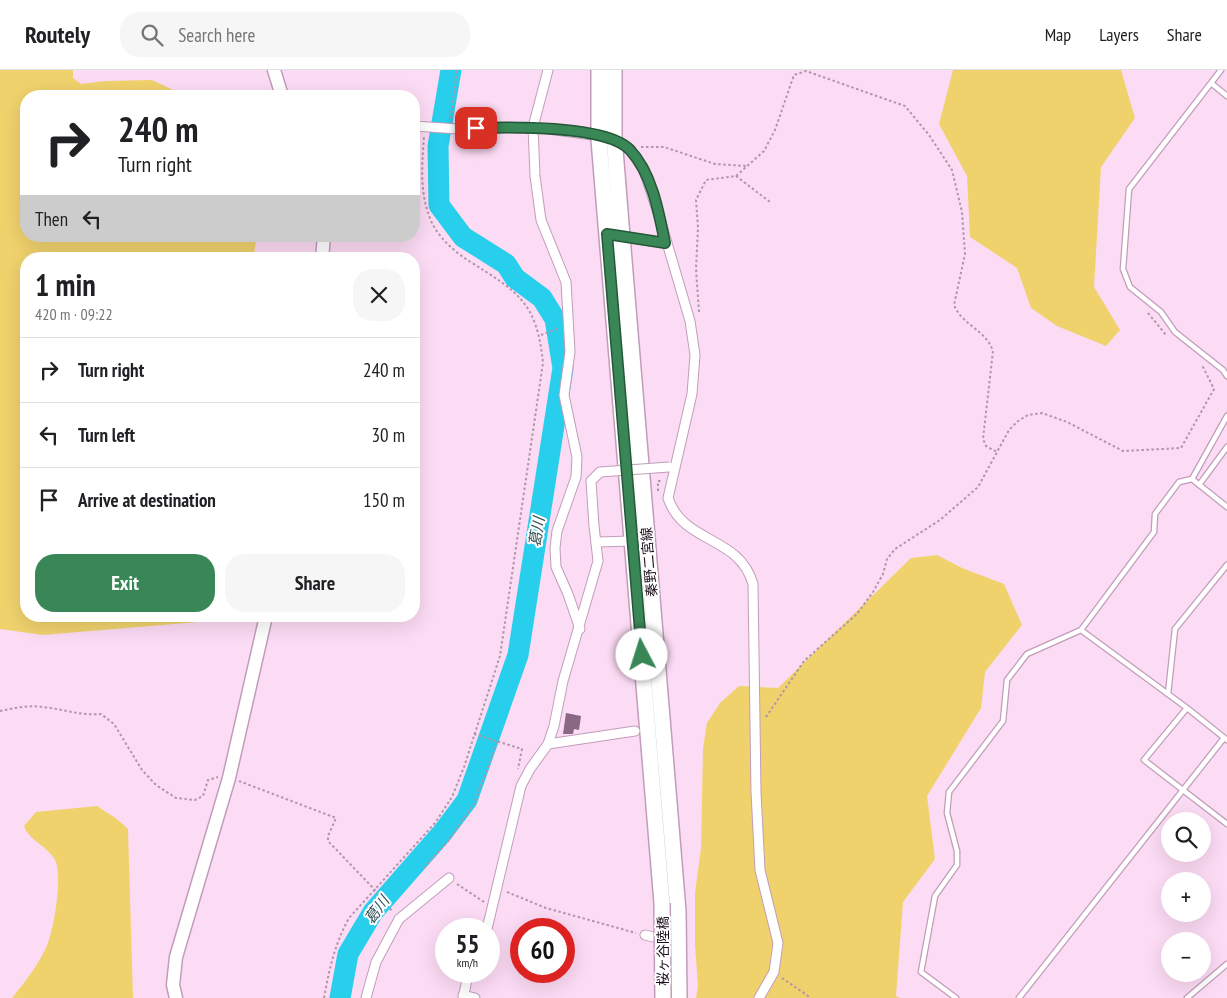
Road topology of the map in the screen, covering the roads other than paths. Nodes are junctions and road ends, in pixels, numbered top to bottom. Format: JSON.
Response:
{"nodes":[{"id":1,"x":274,"y":70,"type":"edge"},
{"id":2,"x":548,"y":70,"type":"edge"},
{"id":3,"x":599,"y":70,"type":"edge"},
{"id":4,"x":614,"y":70,"type":"edge"},
{"id":5,"x":1221,"y":70,"type":"edge"},
{"id":6,"x":1211,"y":83,"type":"junction"},
{"id":7,"x":280,"y":90,"type":"edge"},
{"id":8,"x":1227,"y":96,"type":"edge"},
{"id":9,"x":420,"y":126,"type":"edge"},
{"id":10,"x":532,"y":127,"type":"junction"},
{"id":11,"x":613,"y":212,"type":"junction"},
{"id":12,"x":614,"y":235,"type":"junction"},
{"id":13,"x":665,"y":243,"type":"junction"},
{"id":14,"x":1227,"y":376,"type":"edge"},
{"id":15,"x":1227,"y":416,"type":"edge"},
{"id":16,"x":1227,"y":447,"type":"edge"},
{"id":17,"x":672,"y":467,"type":"junction"},
{"id":18,"x":1192,"y":479,"type":"junction"},
{"id":19,"x":1199,"y":485,"type":"junction"},
{"id":20,"x":1227,"y":508,"type":"edge"},
{"id":21,"x":632,"y":541,"type":"junction"},
{"id":22,"x":597,"y":542,"type":"junction"},
{"id":23,"x":1227,"y":565,"type":"edge"},
{"id":24,"x":265,"y":622,"type":"edge"},
{"id":25,"x":580,"y":629,"type":"junction"},
{"id":26,"x":1081,"y":630,"type":"junction"},
{"id":27,"x":1168,"y":694,"type":"junction"},
{"id":28,"x":1187,"y":708,"type":"junction"},
{"id":29,"x":635,"y":731,"type":"dead end"},
{"id":30,"x":1226,"y":739,"type":"edge"},
{"id":31,"x":548,"y":744,"type":"junction"},
{"id":32,"x":1182,"y":789,"type":"junction"},
{"id":33,"x":1227,"y":824,"type":"edge"},
{"id":34,"x":449,"y":878,"type":"road end"},
{"id":35,"x":662,"y":903,"type":"joint"},
{"id":36,"x":678,"y":911,"type":"joint"},
{"id":37,"x":490,"y":918,"type":"edge"},
{"id":38,"x":645,"y":934,"type":"dead end"},
{"id":39,"x":1227,"y":964,"type":"edge"},
{"id":40,"x":466,"y":983,"type":"edge"},
{"id":41,"x":463,"y":996,"type":"edge"},
{"id":42,"x":176,"y":998,"type":"edge"},
{"id":43,"x":366,"y":998,"type":"edge"},
{"id":44,"x":475,"y":998,"type":"edge"},
{"id":45,"x":663,"y":998,"type":"edge"},
{"id":46,"x":670,"y":998,"type":"edge"},
{"id":47,"x":679,"y":998,"type":"edge"},
{"id":48,"x":759,"y":998,"type":"edge"},
{"id":49,"x":956,"y":998,"type":"edge"},
{"id":50,"x":1018,"y":998,"type":"edge"},
{"id":51,"x":1187,"y":998,"type":"edge"}],
"edges":[{"from":1,"to":7,"type":"street"},
{"from":2,"to":10,"type":"street"},
{"from":3,"to":11,"type":"main road","bridge":true},
{"from":4,"to":11,"type":"main road","bridge":true},
{"from":5,"to":6,"type":"lane"},
{"from":6,"to":8,"type":"lane"},
{"from":6,"to":14,"type":"lane"},
{"from":9,"to":10,"type":"street"},
{"from":10,"to":13,"type":"street"},
{"from":10,"to":25,"type":"street"},
{"from":11,"to":12,"type":"main road","name":"秦野二宮線"},
{"from":12,"to":13,"type":"street"},
{"from":12,"to":21,"type":"main road","name":"秦野二宮線"},
{"from":12,"to":36,"type":"main road","name":"秦野二宮線"},
{"from":13,"to":17,"type":"street"},
{"from":15,"to":18,"type":"lane"},
{"from":16,"to":19,"type":"lane"},
{"from":17,"to":22,"type":"street","bridge":true},
{"from":17,"to":48,"type":"street"},
{"from":18,"to":19,"type":"lane"},
{"from":18,"to":26,"type":"lane"},
{"from":19,"to":20,"type":"lane"},
{"from":21,"to":22,"type":"street"},
{"from":21,"to":35,"type":"main road","name":"秦野二宮線"},
{"from":22,"to":25,"type":"street"},
{"from":23,"to":27,"type":"lane"},
{"from":24,"to":42,"type":"street"},
{"from":25,"to":31,"type":"street"},
{"from":26,"to":27,"type":"lane"},
{"from":26,"to":49,"type":"lane"},
{"from":27,"to":28,"type":"lane"},
{"from":28,"to":30,"type":"lane"},
{"from":28,"to":32,"type":"lane"},
{"from":29,"to":31,"type":"street"},
{"from":30,"to":32,"type":"lane"},
{"from":31,"to":37,"type":"street"},
{"from":32,"to":33,"type":"lane"},
{"from":32,"to":50,"type":"lane"},
{"from":34,"to":43,"type":"street"},
{"from":35,"to":45,"type":"main road","name":"桜ヶ谷陸橋","bridge":true},
{"from":36,"to":47,"type":"main road","name":"桜ヶ谷陸橋"},
{"from":38,"to":46,"type":"street"},
{"from":39,"to":51,"type":"lane"},
{"from":40,"to":41,"type":"street"},
{"from":41,"to":44,"type":"street"}]}
